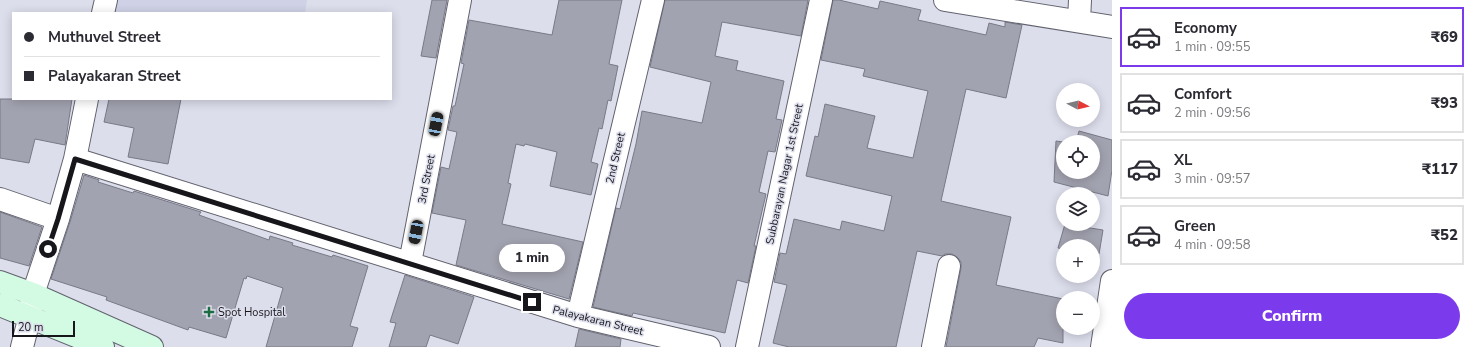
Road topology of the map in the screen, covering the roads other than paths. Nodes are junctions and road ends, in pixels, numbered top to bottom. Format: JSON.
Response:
{"nodes":[{"id":1,"x":106,"y":0,"type":"edge"},
{"id":2,"x":460,"y":0,"type":"edge"},
{"id":3,"x":653,"y":0,"type":"edge"},
{"id":4,"x":821,"y":0,"type":"edge"},
{"id":5,"x":945,"y":0,"type":"edge"},
{"id":6,"x":1080,"y":11,"type":"edge"},
{"id":7,"x":103,"y":12,"type":"edge"},
{"id":8,"x":1112,"y":27,"type":"edge"},
{"id":9,"x":87,"y":100,"type":"edge"},
{"id":10,"x":75,"y":159,"type":"junction"},
{"id":11,"x":0,"y":199,"type":"edge"},
{"id":12,"x":58,"y":219,"type":"junction"},
{"id":13,"x":410,"y":263,"type":"junction"},
{"id":14,"x":949,"y":266,"type":"dead end"},
{"id":15,"x":1112,"y":281,"type":"edge"},
{"id":16,"x":0,"y":282,"type":"edge"},
{"id":17,"x":33,"y":294,"type":"junction"},
{"id":18,"x":0,"y":305,"type":"edge"},
{"id":19,"x":30,"y":316,"type":"junction"},
{"id":20,"x":578,"y":316,"type":"junction"},
{"id":21,"x":22,"y":347,"type":"edge"},
{"id":22,"x":103,"y":347,"type":"edge"},
{"id":23,"x":152,"y":347,"type":"edge"},
{"id":24,"x":709,"y":347,"type":"edge"},
{"id":25,"x":747,"y":347,"type":"edge"},
{"id":26,"x":933,"y":347,"type":"edge"},
{"id":27,"x":1102,"y":347,"type":"edge"}],
"edges":[{"from":1,"to":7,"type":"street"},
{"from":2,"to":13,"type":"street","name":"3rd Street"},
{"from":3,"to":20,"type":"street","name":"2nd Street"},
{"from":4,"to":25,"type":"street","name":"Subbarayan Nagar 1st Street"},
{"from":5,"to":6,"type":"street"},
{"from":6,"to":8,"type":"street"},
{"from":9,"to":10,"type":"street"},
{"from":10,"to":12,"type":"street"},
{"from":10,"to":13,"type":"street","name":"Palayakaran Street"},
{"from":11,"to":12,"type":"street"},
{"from":12,"to":17,"type":"street"},
{"from":13,"to":20,"type":"street","name":"Palayakaran Street"},
{"from":14,"to":26,"type":"street"},
{"from":15,"to":27,"type":"street"},
{"from":16,"to":17,"type":"main road"},
{"from":17,"to":19,"type":"street"},
{"from":17,"to":23,"type":"main road"},
{"from":18,"to":19,"type":"main road"},
{"from":19,"to":21,"type":"street"},
{"from":19,"to":22,"type":"main road"},
{"from":20,"to":24,"type":"street","name":"Palayakaran Street"}]}
